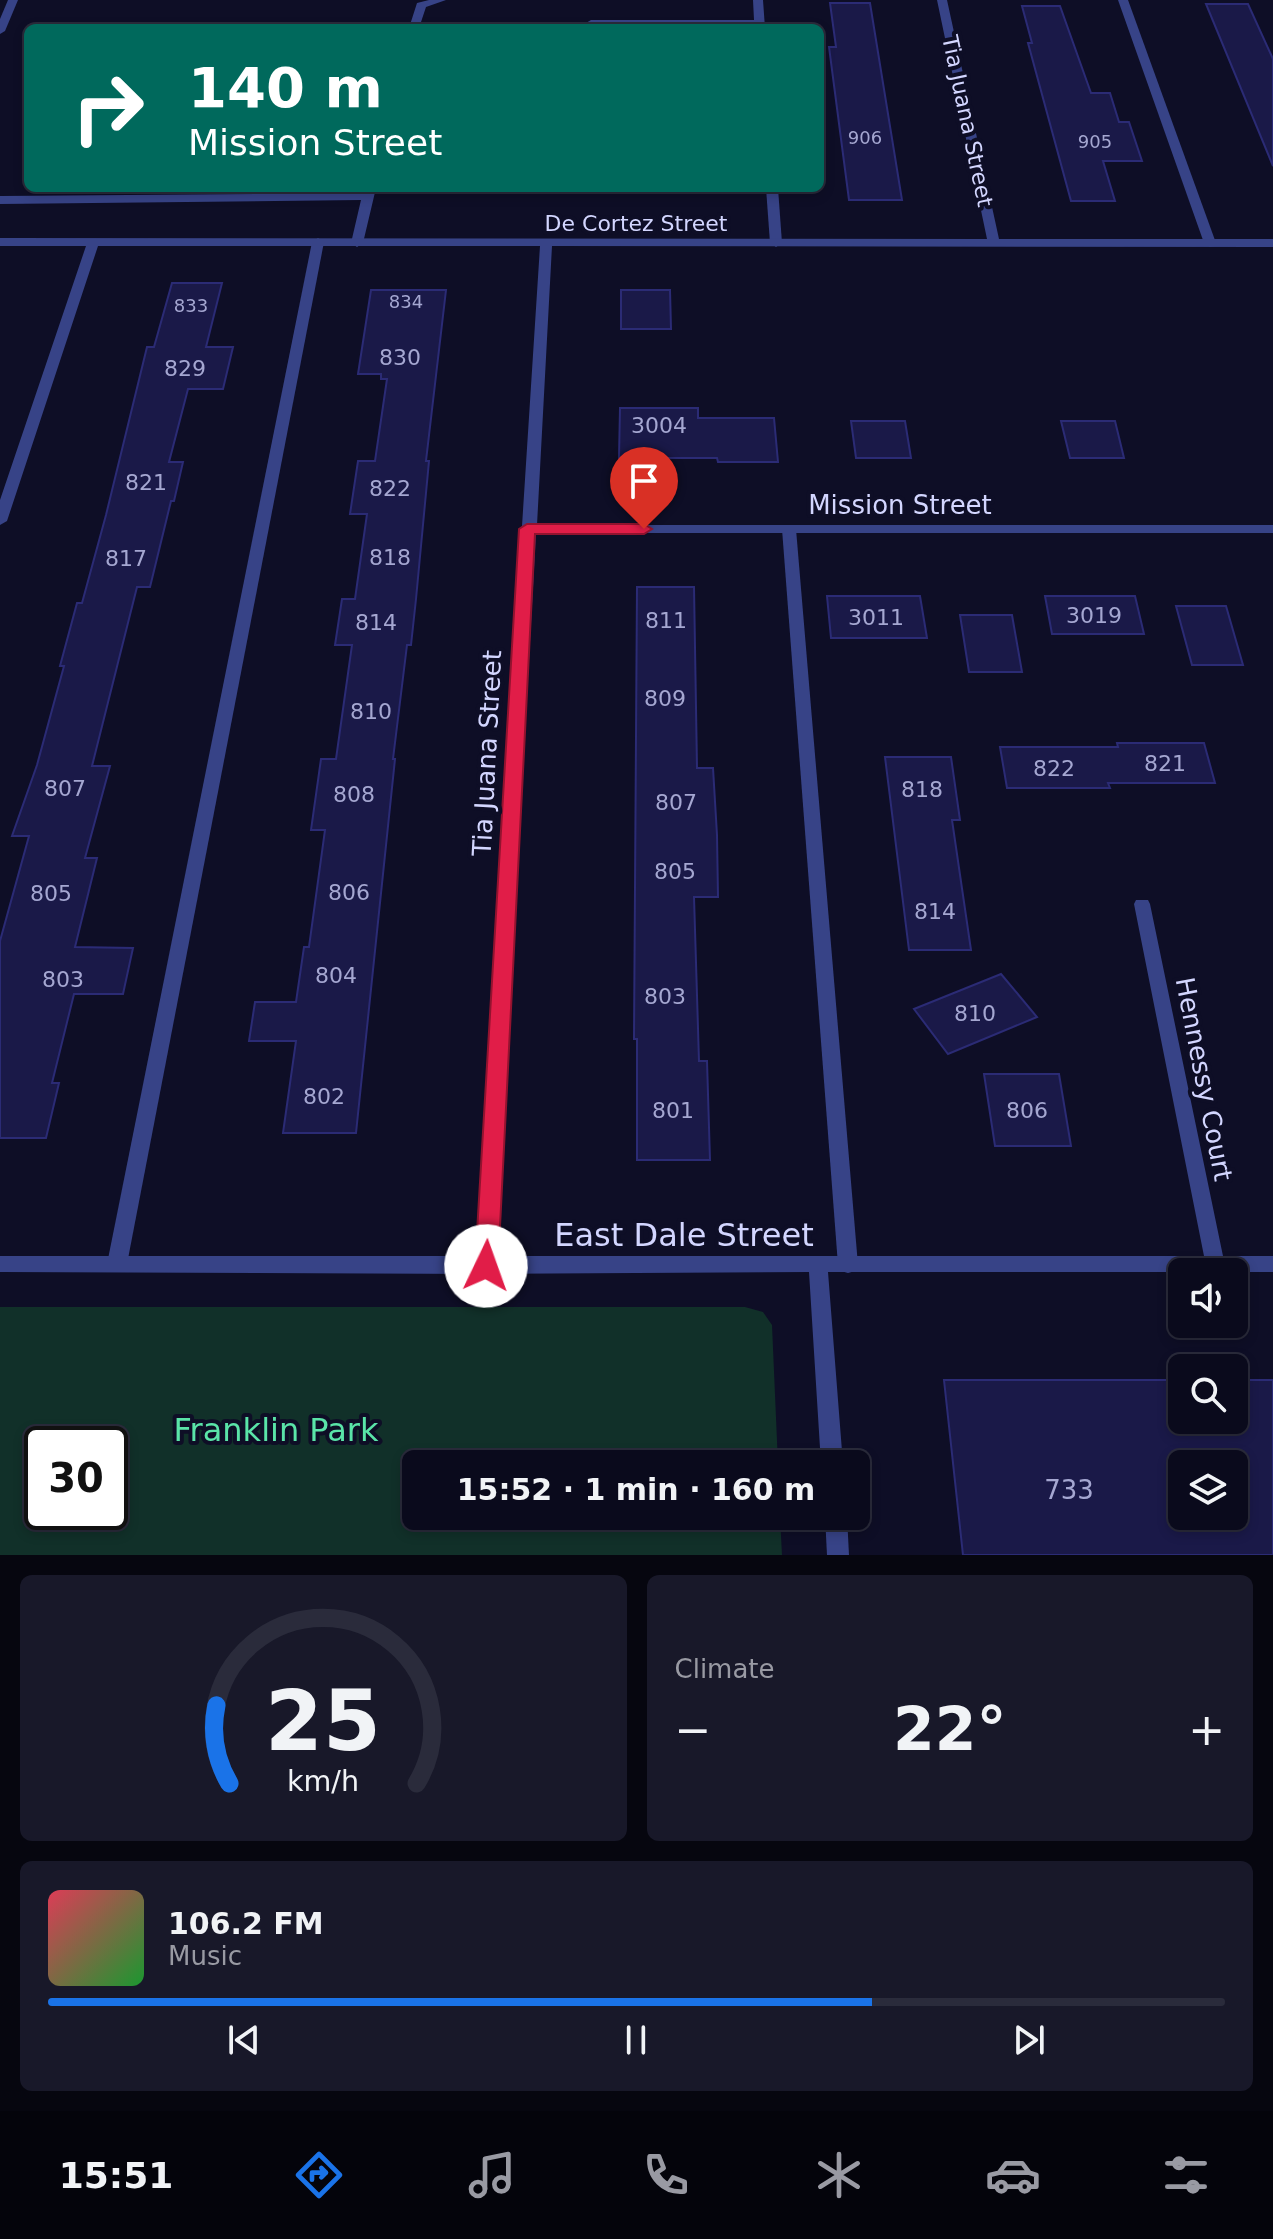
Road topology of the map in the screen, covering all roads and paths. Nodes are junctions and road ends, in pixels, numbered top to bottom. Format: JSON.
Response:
{"nodes":[{"id":1,"x":13,"y":0,"type":"edge"},
{"id":2,"x":441,"y":0,"type":"edge"},
{"id":3,"x":758,"y":0,"type":"edge"},
{"id":4,"x":942,"y":0,"type":"edge"},
{"id":5,"x":1123,"y":0,"type":"edge"},
{"id":6,"x":591,"y":23,"type":"dead end"},
{"id":7,"x":415,"y":24,"type":"edge"},
{"id":8,"x":676,"y":24,"type":"edge"},
{"id":9,"x":760,"y":24,"type":"edge"},
{"id":10,"x":0,"y":31,"type":"edge"},
{"id":11,"x":369,"y":192,"type":"edge"},
{"id":12,"x":772,"y":192,"type":"edge"},
{"id":13,"x":0,"y":200,"type":"edge"},
{"id":14,"x":0,"y":242,"type":"edge"},
{"id":15,"x":93,"y":242,"type":"junction"},
{"id":16,"x":318,"y":242,"type":"junction"},
{"id":17,"x":994,"y":242,"type":"junction"},
{"id":18,"x":357,"y":243,"type":"junction"},
{"id":19,"x":776,"y":243,"type":"junction"},
{"id":20,"x":1210,"y":243,"type":"junction"},
{"id":21,"x":1273,"y":243,"type":"edge"},
{"id":22,"x":546,"y":244,"type":"junction"},
{"id":23,"x":0,"y":521,"type":"edge"},
{"id":24,"x":527,"y":529,"type":"junction"},
{"id":25,"x":789,"y":529,"type":"junction"},
{"id":26,"x":1273,"y":529,"type":"edge"},
{"id":27,"x":1142,"y":904,"type":"dead end"},
{"id":28,"x":1214,"y":1258,"type":"edge"},
{"id":29,"x":0,"y":1264,"type":"edge"},
{"id":30,"x":117,"y":1264,"type":"junction"},
{"id":31,"x":1168,"y":1264,"type":"edge"},
{"id":32,"x":1248,"y":1264,"type":"edge"},
{"id":33,"x":1273,"y":1264,"type":"edge"},
{"id":34,"x":818,"y":1265,"type":"junction"},
{"id":35,"x":848,"y":1265,"type":"junction"},
{"id":36,"x":486,"y":1266,"type":"junction"},
{"id":37,"x":831,"y":1450,"type":"edge"},
{"id":38,"x":837,"y":1530,"type":"edge"},
{"id":39,"x":838,"y":1555,"type":"edge"}],
"edges":[{"from":1,"to":10,"type":"street"},
{"from":2,"to":7,"type":"street"},
{"from":3,"to":9,"type":"street"},
{"from":4,"to":17,"type":"street","name":"Tia Juana Street"},
{"from":5,"to":20,"type":"street"},
{"from":6,"to":8,"type":"street"},
{"from":11,"to":13,"type":"street"},
{"from":11,"to":18,"type":"street"},
{"from":12,"to":19,"type":"street"},
{"from":14,"to":15,"type":"street","name":"De Cortez Street"},
{"from":15,"to":16,"type":"street","name":"De Cortez Street"},
{"from":15,"to":23,"type":"street"},
{"from":16,"to":18,"type":"street","name":"De Cortez Street"},
{"from":16,"to":30,"type":"street"},
{"from":17,"to":19,"type":"street","name":"De Cortez Street"},
{"from":17,"to":20,"type":"street","name":"De Cortez Street"},
{"from":18,"to":22,"type":"street","name":"De Cortez Street"},
{"from":19,"to":22,"type":"street","name":"De Cortez Street"},
{"from":20,"to":21,"type":"street","name":"De Cortez Street"},
{"from":22,"to":24,"type":"street","name":"Tia Juana Street"},
{"from":24,"to":25,"type":"street","name":"Mission Street"},
{"from":24,"to":36,"type":"street","name":"Tia Juana Street"},
{"from":25,"to":26,"type":"street","name":"Mission Street"},
{"from":25,"to":35,"type":"street"},
{"from":27,"to":28,"type":"street","name":"Hennessy Court"},
{"from":29,"to":30,"type":"street","name":"East Dale Street"},
{"from":30,"to":36,"type":"street","name":"East Dale Street"},
{"from":31,"to":35,"type":"street","name":"East Dale Street"},
{"from":32,"to":33,"type":"street","name":"East Dale Street"},
{"from":34,"to":35,"type":"street","name":"East Dale Street"},
{"from":34,"to":36,"type":"street","name":"East Dale Street"},
{"from":34,"to":37,"type":"street"},
{"from":38,"to":39,"type":"street"}]}
